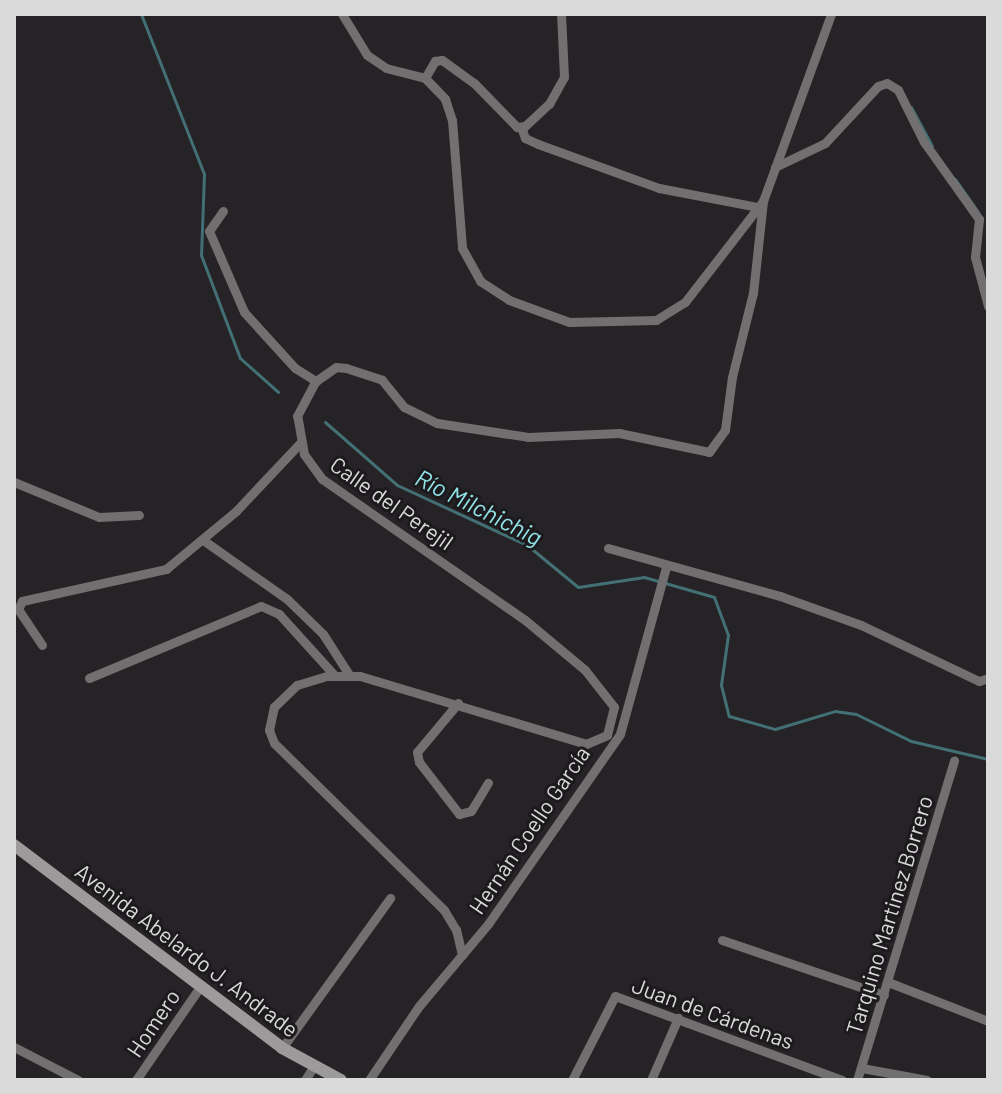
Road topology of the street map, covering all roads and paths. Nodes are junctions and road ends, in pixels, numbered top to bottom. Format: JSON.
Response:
{"nodes":[{"id":1,"x":342,"y":14,"type":"edge"},
{"id":2,"x":561,"y":14,"type":"edge"},
{"id":3,"x":831,"y":14,"type":"edge"},
{"id":4,"x":425,"y":78,"type":"junction"},
{"id":5,"x":521,"y":127,"type":"junction"},
{"id":6,"x":775,"y":167,"type":"junction"},
{"id":7,"x":761,"y":204,"type":"junction"},
{"id":8,"x":223,"y":211,"type":"dead end"},
{"id":9,"x":988,"y":306,"type":"edge"},
{"id":10,"x":316,"y":381,"type":"junction"},
{"id":11,"x":300,"y":443,"type":"junction"},
{"id":12,"x":14,"y":482,"type":"edge"},
{"id":13,"x":139,"y":515,"type":"dead end"},
{"id":14,"x":203,"y":540,"type":"junction"},
{"id":15,"x":608,"y":548,"type":"dead end"},
{"id":16,"x":665,"y":571,"type":"junction"},
{"id":17,"x":42,"y":645,"type":"dead end"},
{"id":18,"x":335,"y":676,"type":"junction"},
{"id":19,"x":350,"y":676,"type":"junction"},
{"id":20,"x":89,"y":678,"type":"dead end"},
{"id":21,"x":988,"y":678,"type":"edge"},
{"id":22,"x":458,"y":703,"type":"junction"},
{"id":23,"x":609,"y":738,"type":"junction"},
{"id":24,"x":954,"y":760,"type":"dead end"},
{"id":25,"x":488,"y":783,"type":"dead end"},
{"id":26,"x":14,"y":845,"type":"edge"},
{"id":27,"x":390,"y":898,"type":"dead end"},
{"id":28,"x":722,"y":940,"type":"dead end"},
{"id":29,"x":462,"y":955,"type":"junction"},
{"id":30,"x":888,"y":982,"type":"junction"},
{"id":31,"x":200,"y":987,"type":"junction"},
{"id":32,"x":884,"y":995,"type":"junction"},
{"id":33,"x":678,"y":1018,"type":"junction"},
{"id":34,"x":988,"y":1021,"type":"edge"},
{"id":35,"x":14,"y":1047,"type":"edge"},
{"id":36,"x":282,"y":1048,"type":"junction"},
{"id":37,"x":313,"y":1067,"type":"junction"},
{"id":38,"x":862,"y":1068,"type":"junction"},
{"id":39,"x":78,"y":1080,"type":"edge"},
{"id":40,"x":136,"y":1080,"type":"edge"},
{"id":41,"x":305,"y":1080,"type":"edge"},
{"id":42,"x":341,"y":1080,"type":"edge"},
{"id":43,"x":369,"y":1080,"type":"edge"},
{"id":44,"x":572,"y":1080,"type":"edge"},
{"id":45,"x":651,"y":1080,"type":"edge"},
{"id":46,"x":842,"y":1080,"type":"edge"},
{"id":47,"x":857,"y":1080,"type":"edge"},
{"id":48,"x":927,"y":1080,"type":"edge"}],
"edges":[{"from":1,"to":4,"type":"street"},
{"from":2,"to":5,"type":"street"},
{"from":3,"to":6,"type":"street"},
{"from":4,"to":5,"type":"street"},
{"from":4,"to":7,"type":"street"},
{"from":5,"to":7,"type":"street"},
{"from":6,"to":7,"type":"street"},
{"from":6,"to":9,"type":"street"},
{"from":7,"to":10,"type":"street"},
{"from":8,"to":10,"type":"street"},
{"from":10,"to":11,"type":"street"},
{"from":11,"to":14,"type":"street"},
{"from":11,"to":23,"type":"street","name":"Calle del Perejil"},
{"from":12,"to":13,"type":"street"},
{"from":14,"to":17,"type":"street"},
{"from":14,"to":19,"type":"street"},
{"from":15,"to":16,"type":"street"},
{"from":16,"to":21,"type":"street"},
{"from":16,"to":23,"type":"street","name":"Hernán Coello García"},
{"from":18,"to":19,"type":"street"},
{"from":18,"to":20,"type":"street"},
{"from":18,"to":29,"type":"street"},
{"from":19,"to":22,"type":"street"},
{"from":22,"to":23,"type":"street"},
{"from":22,"to":25,"type":"street"},
{"from":23,"to":29,"type":"street","name":"Hernán Coello García"},
{"from":24,"to":30,"type":"street","name":"Tarquino Martinez Borrero"},
{"from":26,"to":31,"type":"street","name":"Avenida Abelardo J. Andrade"},
{"from":27,"to":36,"type":"street"},
{"from":28,"to":32,"type":"street"},
{"from":29,"to":43,"type":"street","name":"Hernán Coello García"},
{"from":30,"to":32,"type":"street","name":"Tarquino Martinez Borrero"},
{"from":30,"to":34,"type":"street"},
{"from":31,"to":36,"type":"street","name":"Avenida Abelardo J. Andrade"},
{"from":31,"to":40,"type":"street","name":"Homero"},
{"from":32,"to":38,"type":"street","name":"Tarquino Martinez Borrero"},
{"from":33,"to":44,"type":"street","name":"Juan de Cárdenas"},
{"from":33,"to":45,"type":"street"},
{"from":33,"to":46,"type":"street","name":"Juan de Cárdenas"},
{"from":35,"to":39,"type":"street"},
{"from":36,"to":37,"type":"street","name":"Avenida Abelardo J. Andrade"},
{"from":37,"to":41,"type":"street"},
{"from":37,"to":42,"type":"street","name":"Avenida Abelardo J. Andrade"},
{"from":38,"to":47,"type":"street","name":"Tarquino Martinez Borrero"},
{"from":38,"to":48,"type":"street"}]}
